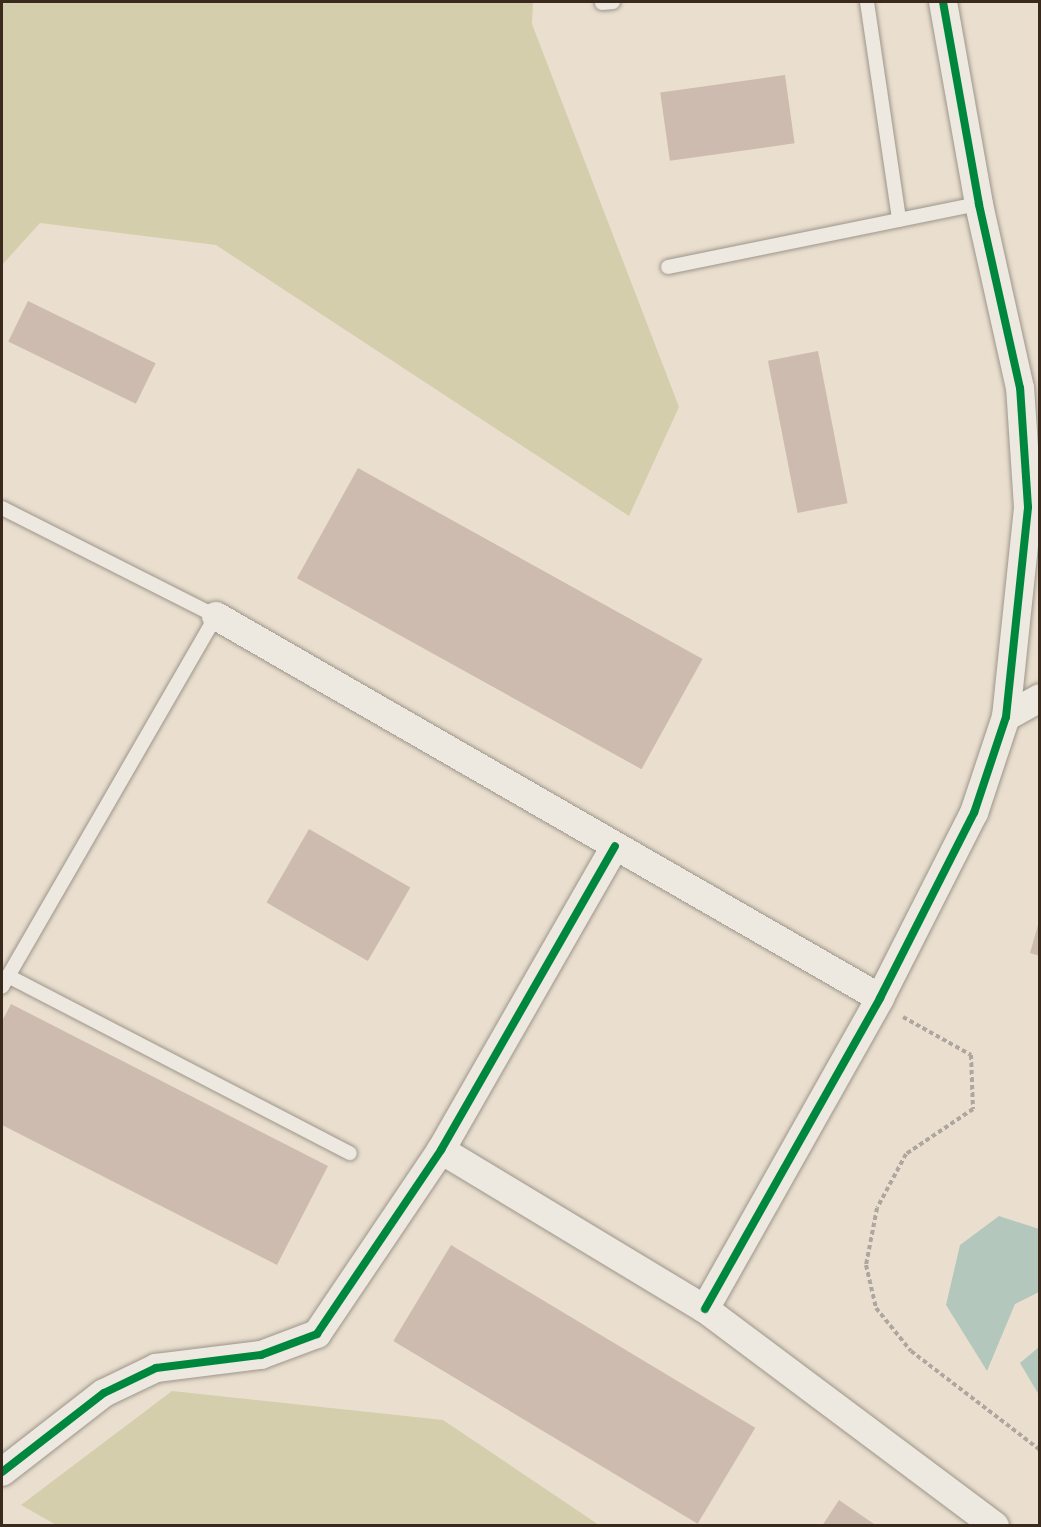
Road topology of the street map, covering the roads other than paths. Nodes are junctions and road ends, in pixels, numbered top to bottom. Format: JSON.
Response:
{"nodes":[{"id":1,"x":867,"y":2,"type":"edge"},
{"id":2,"x":943,"y":2,"type":"edge"},
{"id":3,"x":979,"y":204,"type":"junction"},
{"id":4,"x":899,"y":220,"type":"junction"},
{"id":5,"x":668,"y":267,"type":"dead end"},
{"id":6,"x":2,"y":508,"type":"edge"},
{"id":7,"x":1018,"y":609,"type":"junction"},
{"id":8,"x":216,"y":616,"type":"junction"},
{"id":9,"x":1040,"y":628,"type":"edge"},
{"id":10,"x":1040,"y":698,"type":"edge"},
{"id":11,"x":1006,"y":717,"type":"junction"},
{"id":12,"x":615,"y":846,"type":"junction"},
{"id":13,"x":5,"y":981,"type":"edge"},
{"id":14,"x":890,"y":1007,"type":"junction"},
{"id":15,"x":441,"y":1150,"type":"junction"},
{"id":16,"x":350,"y":1154,"type":"dead end"},
{"id":17,"x":705,"y":1309,"type":"junction"},
{"id":18,"x":2,"y":1472,"type":"edge"},
{"id":19,"x":995,"y":1526,"type":"edge"}],
"edges":[{"from":1,"to":4,"type":"lane"},
{"from":2,"to":3,"type":"street"},
{"from":3,"to":4,"type":"lane"},
{"from":3,"to":7,"type":"street"},
{"from":4,"to":5,"type":"lane"},
{"from":6,"to":8,"type":"lane"},
{"from":7,"to":9,"type":"street"},
{"from":7,"to":11,"type":"street"},
{"from":8,"to":12,"type":"street"},
{"from":8,"to":13,"type":"lane"},
{"from":10,"to":11,"type":"street"},
{"from":11,"to":14,"type":"street"},
{"from":12,"to":14,"type":"street"},
{"from":12,"to":15,"type":"street"},
{"from":13,"to":16,"type":"lane"},
{"from":14,"to":17,"type":"street"},
{"from":15,"to":17,"type":"street"},
{"from":15,"to":18,"type":"street"},
{"from":17,"to":19,"type":"street"}]}
